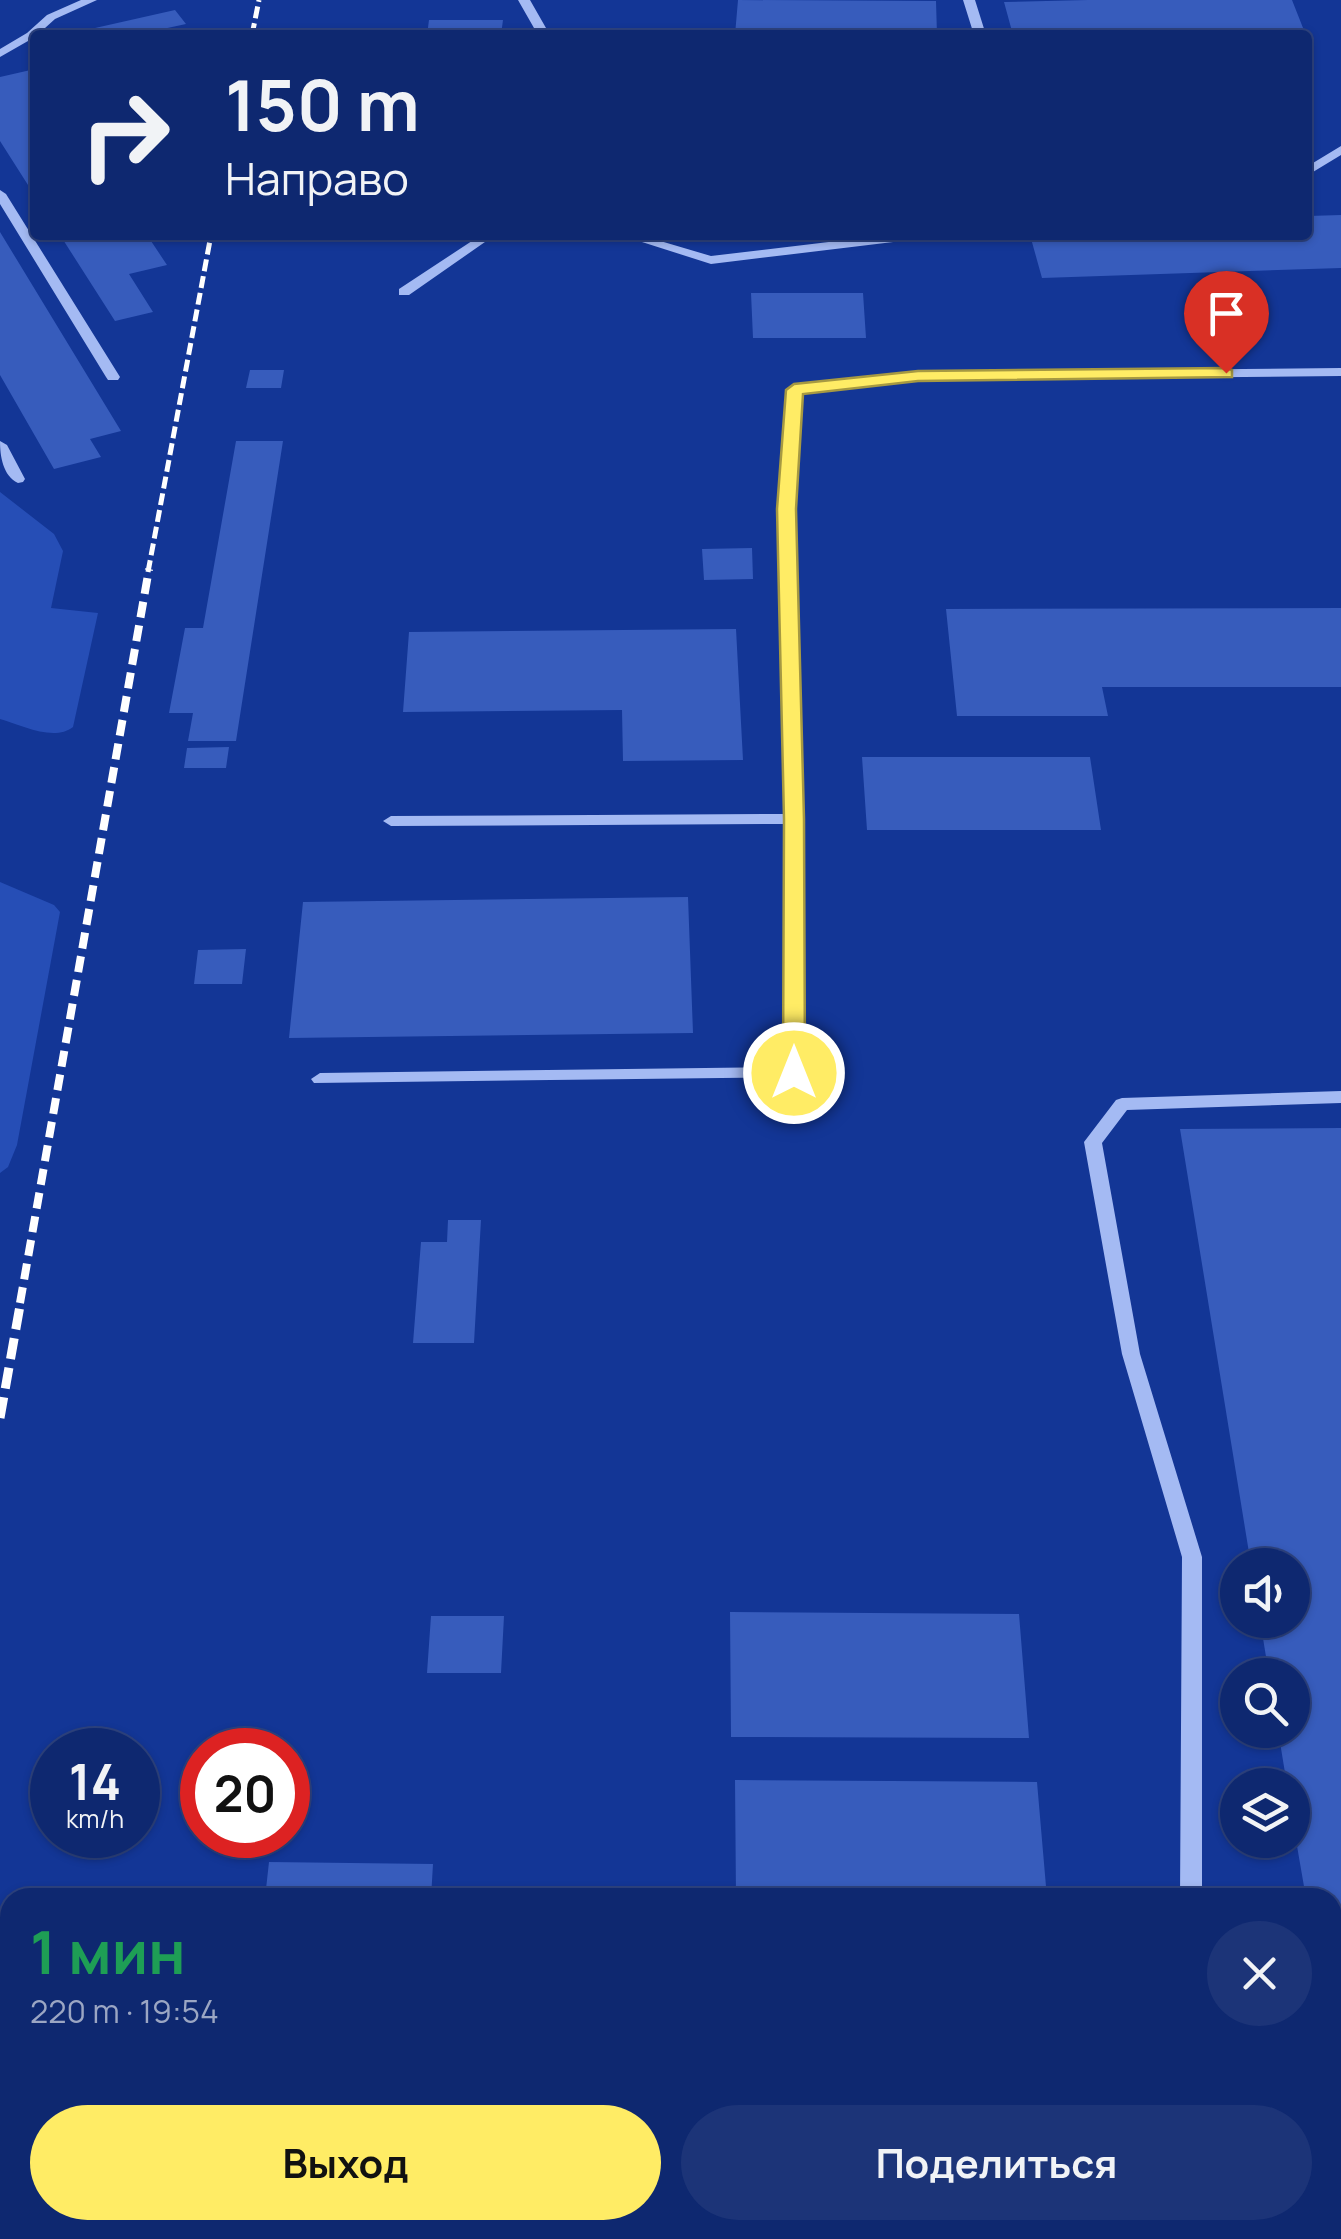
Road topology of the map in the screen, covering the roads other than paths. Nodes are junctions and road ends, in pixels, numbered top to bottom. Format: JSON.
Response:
{"nodes":[{"id":1,"x":91,"y":0,"type":"edge"},
{"id":2,"x":524,"y":0,"type":"edge"},
{"id":3,"x":969,"y":0,"type":"edge"},
{"id":4,"x":39,"y":30,"type":"edge"},
{"id":5,"x":541,"y":30,"type":"edge"},
{"id":6,"x":978,"y":30,"type":"edge"},
{"id":7,"x":30,"y":39,"type":"edge"},
{"id":8,"x":0,"y":54,"type":"edge"},
{"id":9,"x":1341,"y":150,"type":"edge"},
{"id":10,"x":1312,"y":168,"type":"edge"},
{"id":11,"x":0,"y":194,"type":"edge"},
{"id":12,"x":482,"y":240,"type":"edge"},
{"id":13,"x":643,"y":240,"type":"edge"},
{"id":14,"x":877,"y":240,"type":"edge"},
{"id":15,"x":404,"y":292,"type":"dead end"},
{"id":16,"x":1341,"y":372,"type":"edge"},
{"id":17,"x":113,"y":376,"type":"dead end"},
{"id":18,"x":0,"y":446,"type":"edge"},
{"id":19,"x":18,"y":479,"type":"dead end"},
{"id":20,"x":794,"y":819,"type":"junction"},
{"id":21,"x":392,"y":820,"type":"dead end"},
{"id":22,"x":320,"y":1079,"type":"dead end"},
{"id":23,"x":1341,"y":1097,"type":"edge"},
{"id":24,"x":1190,"y":1888,"type":"edge"}],
"edges":[{"from":1,"to":4,"type":"lane"},
{"from":2,"to":5,"type":"lane"},
{"from":3,"to":6,"type":"lane"},
{"from":7,"to":8,"type":"lane"},
{"from":9,"to":10,"type":"lane"},
{"from":11,"to":17,"type":"lane"},
{"from":12,"to":15,"type":"lane"},
{"from":13,"to":14,"type":"lane"},
{"from":16,"to":20,"type":"lane"},
{"from":18,"to":19,"type":"lane"},
{"from":20,"to":21,"type":"lane"},
{"from":20,"to":22,"type":"lane"},
{"from":23,"to":24,"type":"lane"}]}
